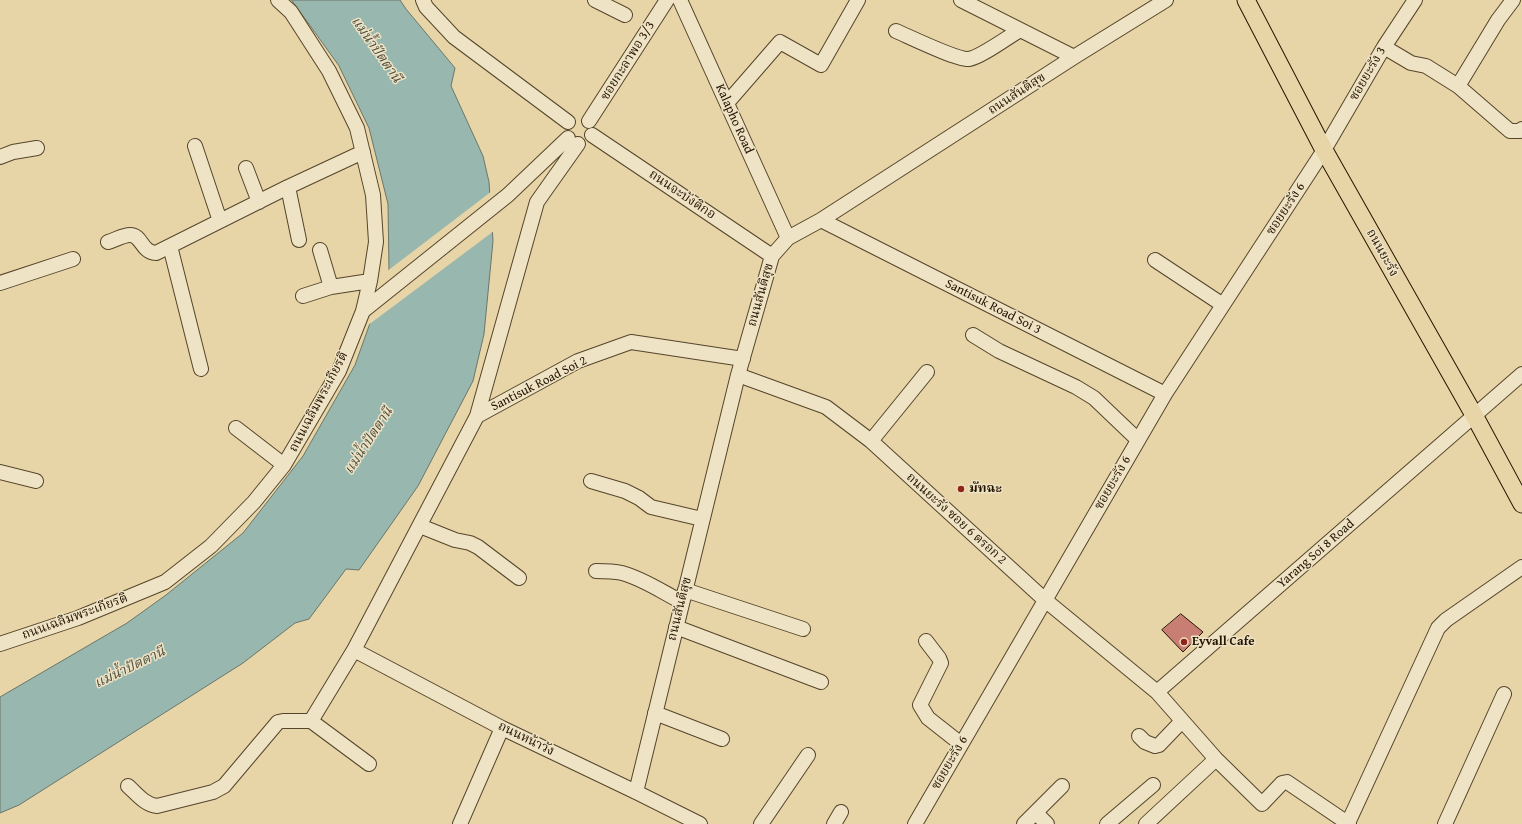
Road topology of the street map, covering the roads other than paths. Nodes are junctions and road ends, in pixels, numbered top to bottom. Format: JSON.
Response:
{"nodes":[{"id":1,"x":278,"y":0,"type":"edge"},
{"id":2,"x":423,"y":0,"type":"edge"},
{"id":3,"x":595,"y":0,"type":"edge"},
{"id":4,"x":667,"y":0,"type":"edge"},
{"id":5,"x":680,"y":0,"type":"edge"},
{"id":6,"x":858,"y":0,"type":"edge"},
{"id":7,"x":961,"y":0,"type":"edge"},
{"id":8,"x":1166,"y":0,"type":"edge"},
{"id":9,"x":1246,"y":0,"type":"edge"},
{"id":10,"x":1414,"y":0,"type":"edge"},
{"id":11,"x":1513,"y":0,"type":"edge"},
{"id":12,"x":625,"y":15,"type":"dead end"},
{"id":13,"x":1020,"y":30,"type":"junction"},
{"id":14,"x":896,"y":32,"type":"dead end"},
{"id":15,"x":1384,"y":47,"type":"junction"},
{"id":16,"x":1074,"y":57,"type":"junction"},
{"id":17,"x":1458,"y":86,"type":"junction"},
{"id":18,"x":727,"y":103,"type":"junction"},
{"id":19,"x":568,"y":122,"type":"junction"},
{"id":20,"x":591,"y":128,"type":"junction"},
{"id":21,"x":1522,"y":129,"type":"edge"},
{"id":22,"x":573,"y":141,"type":"junction"},
{"id":23,"x":195,"y":146,"type":"dead end"},
{"id":24,"x":37,"y":148,"type":"dead end"},
{"id":25,"x":1324,"y":150,"type":"junction"},
{"id":26,"x":363,"y":152,"type":"junction"},
{"id":27,"x":0,"y":157,"type":"edge"},
{"id":28,"x":246,"y":168,"type":"dead end"},
{"id":29,"x":521,"y":183,"type":"junction"},
{"id":30,"x":288,"y":187,"type":"junction"},
{"id":31,"x":258,"y":202,"type":"junction"},
{"id":32,"x":537,"y":202,"type":"junction"},
{"id":33,"x":821,"y":220,"type":"junction"},
{"id":34,"x":220,"y":221,"type":"junction"},
{"id":35,"x":788,"y":238,"type":"junction"},
{"id":36,"x":300,"y":240,"type":"dead end"},
{"id":37,"x":108,"y":242,"type":"dead end"},
{"id":38,"x":170,"y":246,"type":"junction"},
{"id":39,"x":320,"y":250,"type":"dead end"},
{"id":40,"x":772,"y":256,"type":"junction"},
{"id":41,"x":73,"y":259,"type":"dead end"},
{"id":42,"x":1155,"y":260,"type":"dead end"},
{"id":43,"x":370,"y":281,"type":"junction"},
{"id":44,"x":0,"y":283,"type":"edge"},
{"id":45,"x":332,"y":287,"type":"junction"},
{"id":46,"x":302,"y":296,"type":"dead end"},
{"id":47,"x":1223,"y":305,"type":"junction"},
{"id":48,"x":368,"y":308,"type":"junction"},
{"id":49,"x":974,"y":335,"type":"dead end"},
{"id":50,"x":743,"y":359,"type":"junction"},
{"id":51,"x":201,"y":369,"type":"dead end"},
{"id":52,"x":927,"y":372,"type":"dead end"},
{"id":53,"x":1522,"y":374,"type":"edge"},
{"id":54,"x":738,"y":375,"type":"junction"},
{"id":55,"x":1165,"y":394,"type":"junction"},
{"id":56,"x":1474,"y":415,"type":"junction"},
{"id":57,"x":476,"y":416,"type":"junction"},
{"id":58,"x":236,"y":428,"type":"dead end"},
{"id":59,"x":1138,"y":440,"type":"junction"},
{"id":60,"x":871,"y":441,"type":"junction"},
{"id":61,"x":284,"y":465,"type":"junction"},
{"id":62,"x":0,"y":472,"type":"edge"},
{"id":63,"x":36,"y":481,"type":"dead end"},
{"id":64,"x":591,"y":481,"type":"dead end"},
{"id":65,"x":1522,"y":504,"type":"edge"},
{"id":66,"x":702,"y":519,"type":"junction"},
{"id":67,"x":420,"y":526,"type":"junction"},
{"id":68,"x":1522,"y":567,"type":"edge"},
{"id":69,"x":596,"y":571,"type":"dead end"},
{"id":70,"x":519,"y":578,"type":"dead end"},
{"id":71,"x":684,"y":596,"type":"junction"},
{"id":72,"x":1045,"y":600,"type":"junction"},
{"id":73,"x":676,"y":627,"type":"junction"},
{"id":74,"x":803,"y":629,"type":"dead end"},
{"id":75,"x":926,"y":641,"type":"dead end"},
{"id":76,"x":0,"y":644,"type":"edge"},
{"id":77,"x":354,"y":650,"type":"junction"},
{"id":78,"x":821,"y":682,"type":"dead end"},
{"id":79,"x":1157,"y":692,"type":"junction"},
{"id":80,"x":1504,"y":694,"type":"dead end"},
{"id":81,"x":655,"y":713,"type":"junction"},
{"id":82,"x":311,"y":721,"type":"junction"},
{"id":83,"x":1182,"y":721,"type":"junction"},
{"id":84,"x":502,"y":728,"type":"junction"},
{"id":85,"x":1139,"y":736,"type":"dead end"},
{"id":86,"x":722,"y":739,"type":"dead end"},
{"id":87,"x":961,"y":744,"type":"junction"},
{"id":88,"x":808,"y":755,"type":"dead end"},
{"id":89,"x":1216,"y":759,"type":"junction"},
{"id":90,"x":369,"y":764,"type":"dead end"},
{"id":91,"x":1153,"y":785,"type":"dead end"},
{"id":92,"x":128,"y":786,"type":"dead end"},
{"id":93,"x":1062,"y":786,"type":"dead end"},
{"id":94,"x":636,"y":792,"type":"junction"},
{"id":95,"x":1036,"y":813,"type":"junction"},
{"id":96,"x":460,"y":824,"type":"edge"},
{"id":97,"x":700,"y":824,"type":"edge"},
{"id":98,"x":761,"y":824,"type":"edge"},
{"id":99,"x":915,"y":824,"type":"edge"},
{"id":100,"x":1024,"y":824,"type":"edge"},
{"id":101,"x":1047,"y":824,"type":"edge"},
{"id":102,"x":1107,"y":824,"type":"edge"},
{"id":103,"x":1146,"y":824,"type":"edge"},
{"id":104,"x":1349,"y":824,"type":"edge"},
{"id":105,"x":1445,"y":824,"type":"edge"}],
"edges":[{"from":1,"to":26,"type":"street","name":"ถนนเฉลิมพระเกียรติ"},
{"from":2,"to":19,"type":"street"},
{"from":3,"to":12,"type":"street"},
{"from":4,"to":20,"type":"street","name":"ซอยกะลาพอ 3/3"},
{"from":5,"to":18,"type":"street","name":"Kalapho Road"},
{"from":6,"to":18,"type":"street"},
{"from":7,"to":13,"type":"street"},
{"from":8,"to":16,"type":"street","name":"ถนนสันติสุข"},
{"from":9,"to":25,"type":"main road","name":"ถนนยะรัง"},
{"from":10,"to":15,"type":"street","name":"ซอยยะรัง 3"},
{"from":11,"to":17,"type":"street"},
{"from":13,"to":14,"type":"street"},
{"from":13,"to":16,"type":"street"},
{"from":15,"to":17,"type":"street"},
{"from":15,"to":25,"type":"street","name":"ซอยยะรัง 3"},
{"from":16,"to":33,"type":"street","name":"ถนนสันติสุข"},
{"from":17,"to":21,"type":"street"},
{"from":18,"to":35,"type":"street","name":"Kalapho Road"},
{"from":19,"to":20,"type":"street"},
{"from":19,"to":22,"type":"street"},
{"from":20,"to":22,"type":"street"},
{"from":20,"to":40,"type":"street","name":"ถนนจะบังติกอ"},
{"from":22,"to":29,"type":"street"},
{"from":22,"to":32,"type":"street"},
{"from":23,"to":34,"type":"street"},
{"from":24,"to":27,"type":"street"},
{"from":25,"to":47,"type":"street","name":"ซอยยะรัง 6"},
{"from":25,"to":56,"type":"main road","name":"ถนนยะรัง"},
{"from":26,"to":30,"type":"street"},
{"from":26,"to":43,"type":"street","name":"ถนนเฉลิมพระเกียรติ"},
{"from":28,"to":31,"type":"street"},
{"from":29,"to":32,"type":"street"},
{"from":29,"to":48,"type":"street"},
{"from":30,"to":31,"type":"street"},
{"from":30,"to":36,"type":"street"},
{"from":31,"to":34,"type":"street"},
{"from":32,"to":57,"type":"street"},
{"from":33,"to":35,"type":"street","name":"ถนนสันติสุข"},
{"from":33,"to":55,"type":"street","name":"Santisuk Road Soi 3"},
{"from":34,"to":38,"type":"street"},
{"from":35,"to":40,"type":"street","name":"ถนนสันติสุข"},
{"from":37,"to":38,"type":"street"},
{"from":38,"to":51,"type":"street"},
{"from":39,"to":45,"type":"street"},
{"from":40,"to":50,"type":"street","name":"ถนนสันติสุข"},
{"from":41,"to":44,"type":"street"},
{"from":42,"to":47,"type":"street"},
{"from":43,"to":45,"type":"street"},
{"from":43,"to":48,"type":"street","name":"ถนนเฉลิมพระเกียรติ"},
{"from":45,"to":46,"type":"street"},
{"from":47,"to":55,"type":"street","name":"ซอยยะรัง 6"},
{"from":48,"to":61,"type":"street","name":"ถนนเฉลิมพระเกียรติ"},
{"from":49,"to":59,"type":"street"},
{"from":50,"to":54,"type":"street","name":"ถนนสันติสุข"},
{"from":50,"to":57,"type":"street","name":"Santisuk Road Soi 2"},
{"from":52,"to":60,"type":"street"},
{"from":53,"to":56,"type":"street","name":"Yarang Soi 8 Road"},
{"from":54,"to":60,"type":"street","name":"ถนนยะรัง ซอย 6 ตรอก 2"},
{"from":54,"to":66,"type":"street","name":"ถนนสันติสุข"},
{"from":55,"to":59,"type":"street","name":"ซอยยะรัง 6"},
{"from":56,"to":65,"type":"main road","name":"ถนนยะรัง"},
{"from":56,"to":79,"type":"street","name":"Yarang Soi 8 Road"},
{"from":57,"to":67,"type":"street"},
{"from":58,"to":61,"type":"street"},
{"from":59,"to":72,"type":"street","name":"ซอยยะรัง 6"},
{"from":60,"to":72,"type":"street","name":"ถนนยะรัง ซอย 6 ตรอก 2"},
{"from":61,"to":76,"type":"street","name":"ถนนเฉลิมพระเกียรติ"},
{"from":62,"to":63,"type":"street"},
{"from":64,"to":66,"type":"street"},
{"from":66,"to":71,"type":"street","name":"ถนนสันติสุข"},
{"from":67,"to":70,"type":"street"},
{"from":67,"to":77,"type":"street"},
{"from":68,"to":104,"type":"street"},
{"from":69,"to":71,"type":"street"},
{"from":71,"to":73,"type":"street","name":"ถนนสันติสุข"},
{"from":71,"to":74,"type":"street"},
{"from":72,"to":79,"type":"street","name":"ถนนยะรัง ซอย 6 ตรอก 2"},
{"from":72,"to":87,"type":"street","name":"ซอยยะรัง 6"},
{"from":73,"to":78,"type":"street"},
{"from":73,"to":81,"type":"street","name":"ถนนสันติสุข"},
{"from":75,"to":87,"type":"street"},
{"from":77,"to":82,"type":"street"},
{"from":77,"to":84,"type":"street","name":"ถนนหน้าวัง"},
{"from":79,"to":83,"type":"street","name":"ถนนยะรัง ซอย 6 ตรอก 2"},
{"from":80,"to":105,"type":"street"},
{"from":81,"to":86,"type":"street"},
{"from":81,"to":94,"type":"street","name":"ถนนสันติสุข"},
{"from":82,"to":90,"type":"street"},
{"from":82,"to":92,"type":"street"},
{"from":83,"to":85,"type":"street"},
{"from":83,"to":89,"type":"street","name":"ถนนยะรัง ซอย 6 ตรอก 2"},
{"from":84,"to":94,"type":"street","name":"ถนนหน้าวัง"},
{"from":84,"to":96,"type":"street"},
{"from":87,"to":99,"type":"street","name":"ซอยยะรัง 6"},
{"from":88,"to":98,"type":"street"},
{"from":89,"to":103,"type":"street"},
{"from":89,"to":104,"type":"street","name":"ถนนยะรัง ซอย 6 ตรอก 2"},
{"from":91,"to":102,"type":"street"},
{"from":93,"to":95,"type":"street"},
{"from":94,"to":97,"type":"street","name":"ถนนหน้าวัง"},
{"from":95,"to":100,"type":"street"},
{"from":95,"to":101,"type":"street"}]}
